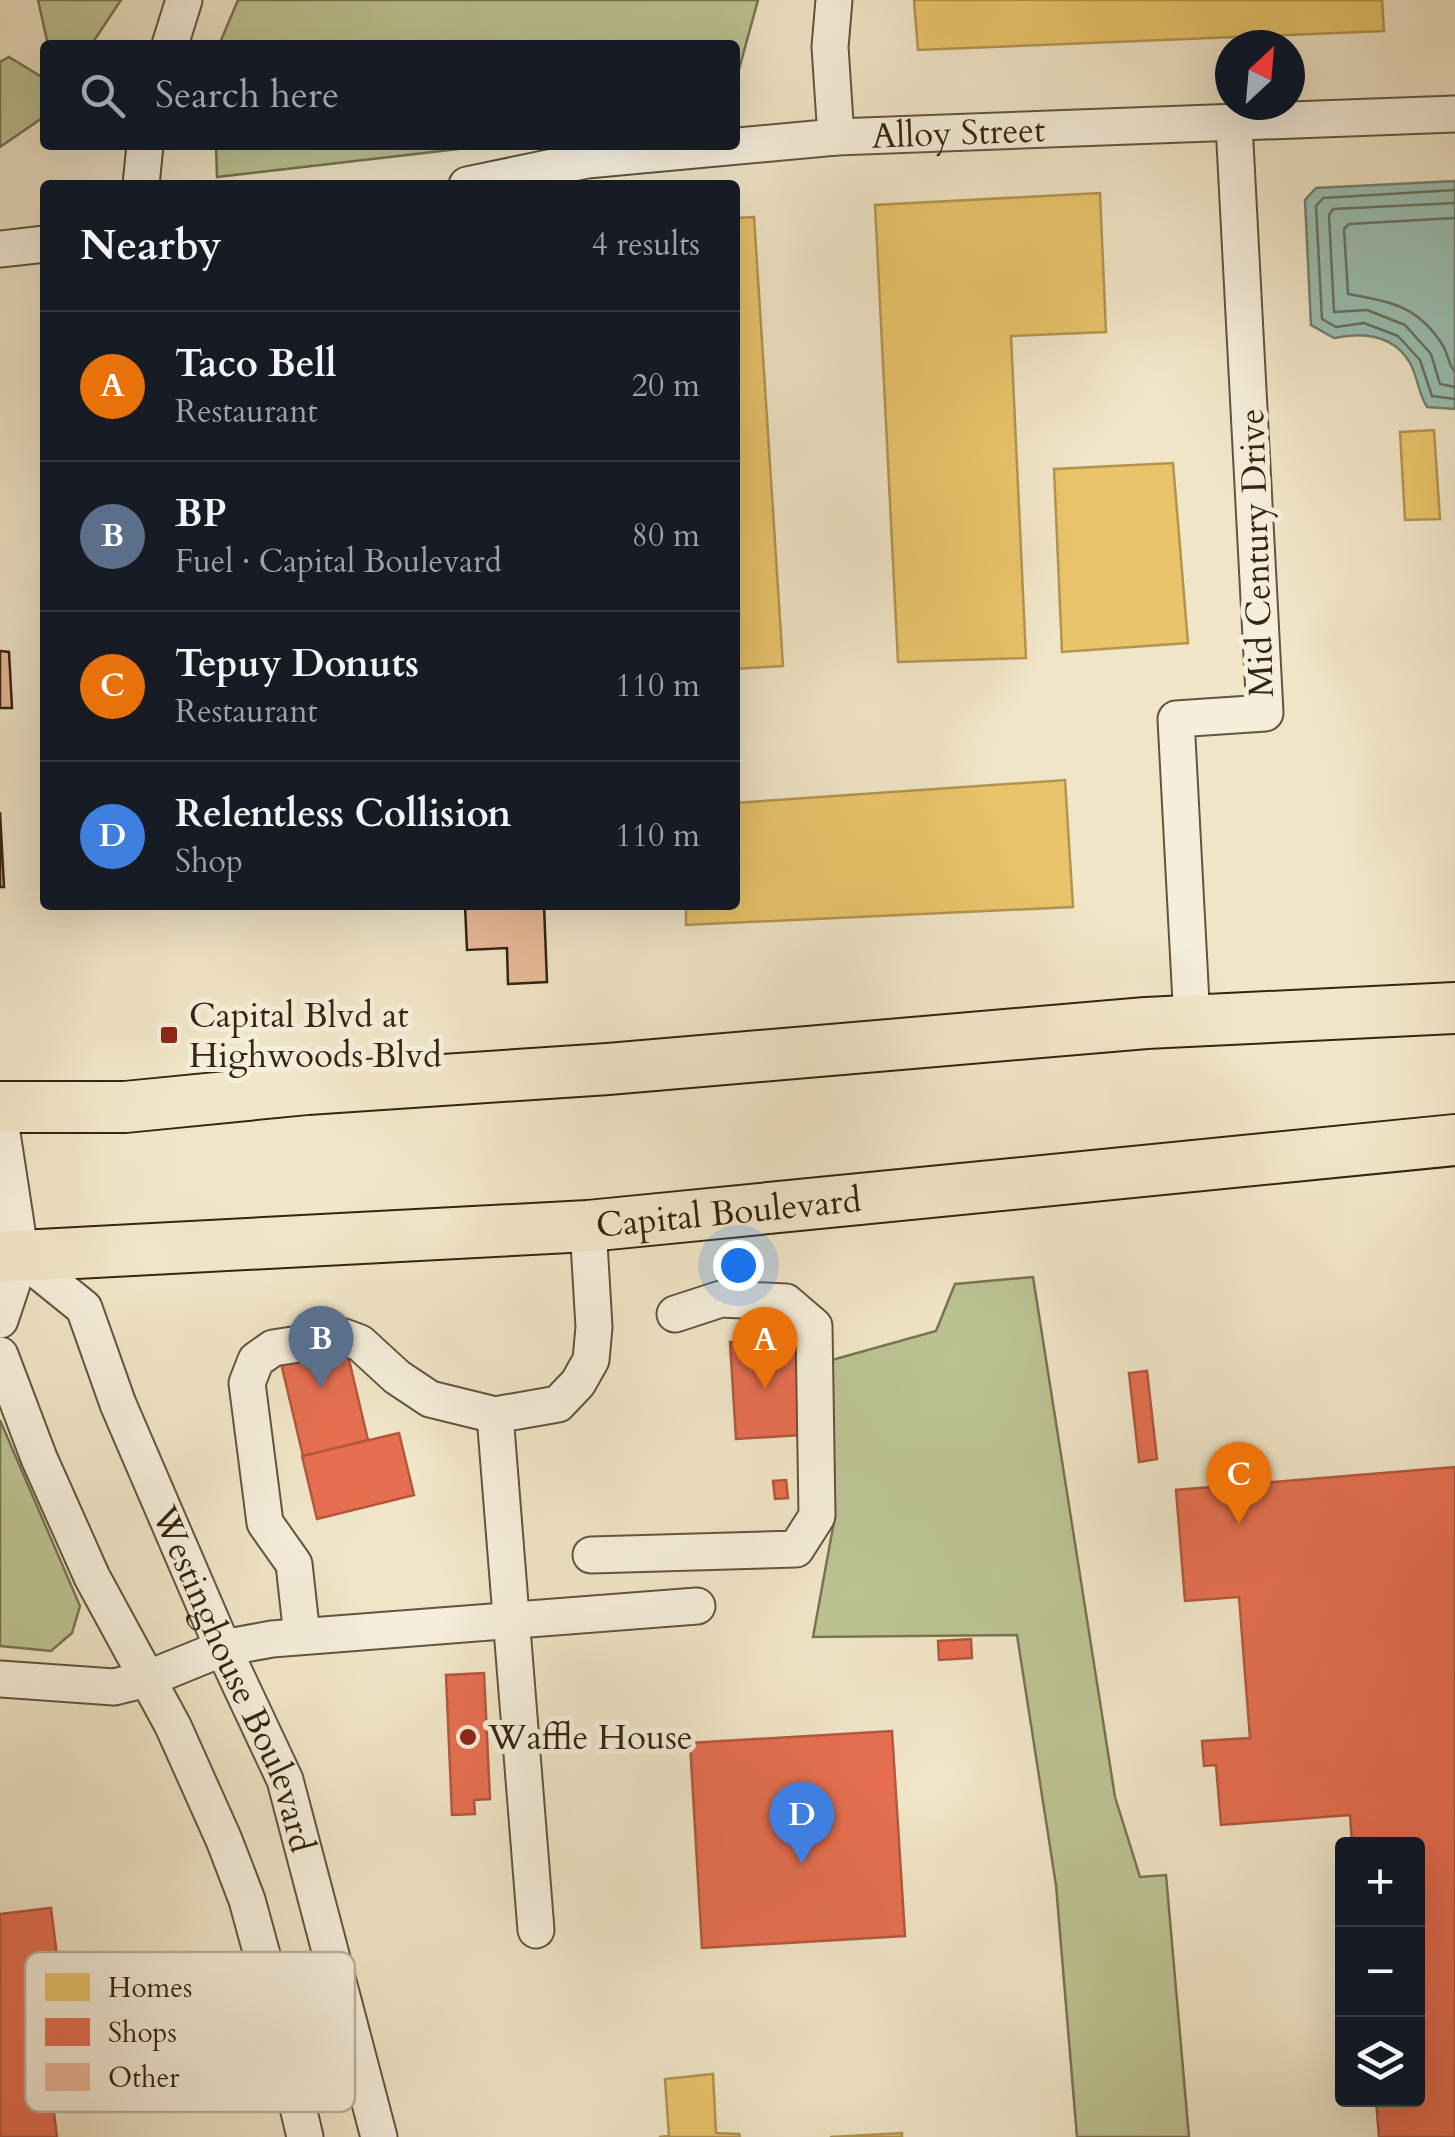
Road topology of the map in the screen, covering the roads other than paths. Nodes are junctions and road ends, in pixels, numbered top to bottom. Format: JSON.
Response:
{"nodes":[{"id":1,"x":184,"y":0,"type":"edge"},
{"id":2,"x":834,"y":0,"type":"edge"},
{"id":3,"x":172,"y":40,"type":"edge"},
{"id":4,"x":1455,"y":114,"type":"edge"},
{"id":5,"x":1234,"y":124,"type":"junction"},
{"id":6,"x":836,"y":137,"type":"junction"},
{"id":7,"x":740,"y":146,"type":"edge"},
{"id":8,"x":144,"y":150,"type":"edge"},
{"id":9,"x":695,"y":150,"type":"edge"},
{"id":10,"x":141,"y":180,"type":"edge"},
{"id":11,"x":491,"y":180,"type":"edge"},
{"id":12,"x":40,"y":245,"type":"edge"},
{"id":13,"x":0,"y":249,"type":"edge"},
{"id":14,"x":1455,"y":1008,"type":"edge"},
{"id":15,"x":1192,"y":1022,"type":"junction"},
{"id":16,"x":0,"y":1107,"type":"edge"},
{"id":17,"x":0,"y":1120,"type":"edge"},
{"id":18,"x":1455,"y":1140,"type":"edge"},
{"id":19,"x":588,"y":1226,"type":"junction"},
{"id":20,"x":11,"y":1257,"type":"edge"},
{"id":21,"x":675,"y":1314,"type":"dead end"},
{"id":22,"x":0,"y":1320,"type":"edge"},
{"id":23,"x":0,"y":1355,"type":"edge"},
{"id":24,"x":496,"y":1415,"type":"junction"},
{"id":25,"x":590,"y":1555,"type":"dead end"},
{"id":26,"x":697,"y":1606,"type":"dead end"},
{"id":27,"x":510,"y":1618,"type":"junction"},
{"id":28,"x":302,"y":1636,"type":"junction"},
{"id":29,"x":223,"y":1648,"type":"junction"},
{"id":30,"x":0,"y":1679,"type":"edge"},
{"id":31,"x":147,"y":1680,"type":"junction"},
{"id":32,"x":536,"y":1930,"type":"dead end"},
{"id":33,"x":259,"y":1952,"type":"edge"},
{"id":34,"x":330,"y":1952,"type":"edge"},
{"id":35,"x":355,"y":2049,"type":"edge"},
{"id":36,"x":300,"y":2112,"type":"edge"},
{"id":37,"x":306,"y":2137,"type":"edge"},
{"id":38,"x":378,"y":2137,"type":"edge"}],
"edges":[{"from":1,"to":3,"type":"street"},
{"from":2,"to":6,"type":"street"},
{"from":4,"to":5,"type":"street","name":"Alloy Street"},
{"from":5,"to":6,"type":"street","name":"Alloy Street"},
{"from":5,"to":15,"type":"street","name":"Mid Century Drive"},
{"from":6,"to":7,"type":"street","name":"Alloy Street"},
{"from":8,"to":10,"type":"street"},
{"from":9,"to":11,"type":"street","name":"Alloy Street"},
{"from":12,"to":13,"type":"street"},
{"from":14,"to":15,"type":"highway"},
{"from":15,"to":16,"type":"highway"},
{"from":17,"to":20,"type":"street"},
{"from":18,"to":19,"type":"highway","name":"Capital Boulevard"},
{"from":19,"to":20,"type":"highway","name":"Capital Boulevard"},
{"from":19,"to":24,"type":"street"},
{"from":20,"to":22,"type":"street"},
{"from":20,"to":29,"type":"street","name":"Westinghouse Boulevard"},
{"from":21,"to":25,"type":"street"},
{"from":23,"to":31,"type":"street","name":"Westinghouse Boulevard"},
{"from":24,"to":27,"type":"street"},
{"from":24,"to":28,"type":"street"},
{"from":26,"to":27,"type":"street"},
{"from":27,"to":28,"type":"street"},
{"from":27,"to":32,"type":"street"},
{"from":28,"to":29,"type":"street"},
{"from":29,"to":31,"type":"street"},
{"from":29,"to":34,"type":"street","name":"Westinghouse Boulevard"},
{"from":30,"to":31,"type":"street"},
{"from":31,"to":33,"type":"street","name":"Westinghouse Boulevard"},
{"from":35,"to":38,"type":"street","name":"Westinghouse Boulevard"},
{"from":36,"to":37,"type":"street","name":"Westinghouse Boulevard"}]}
